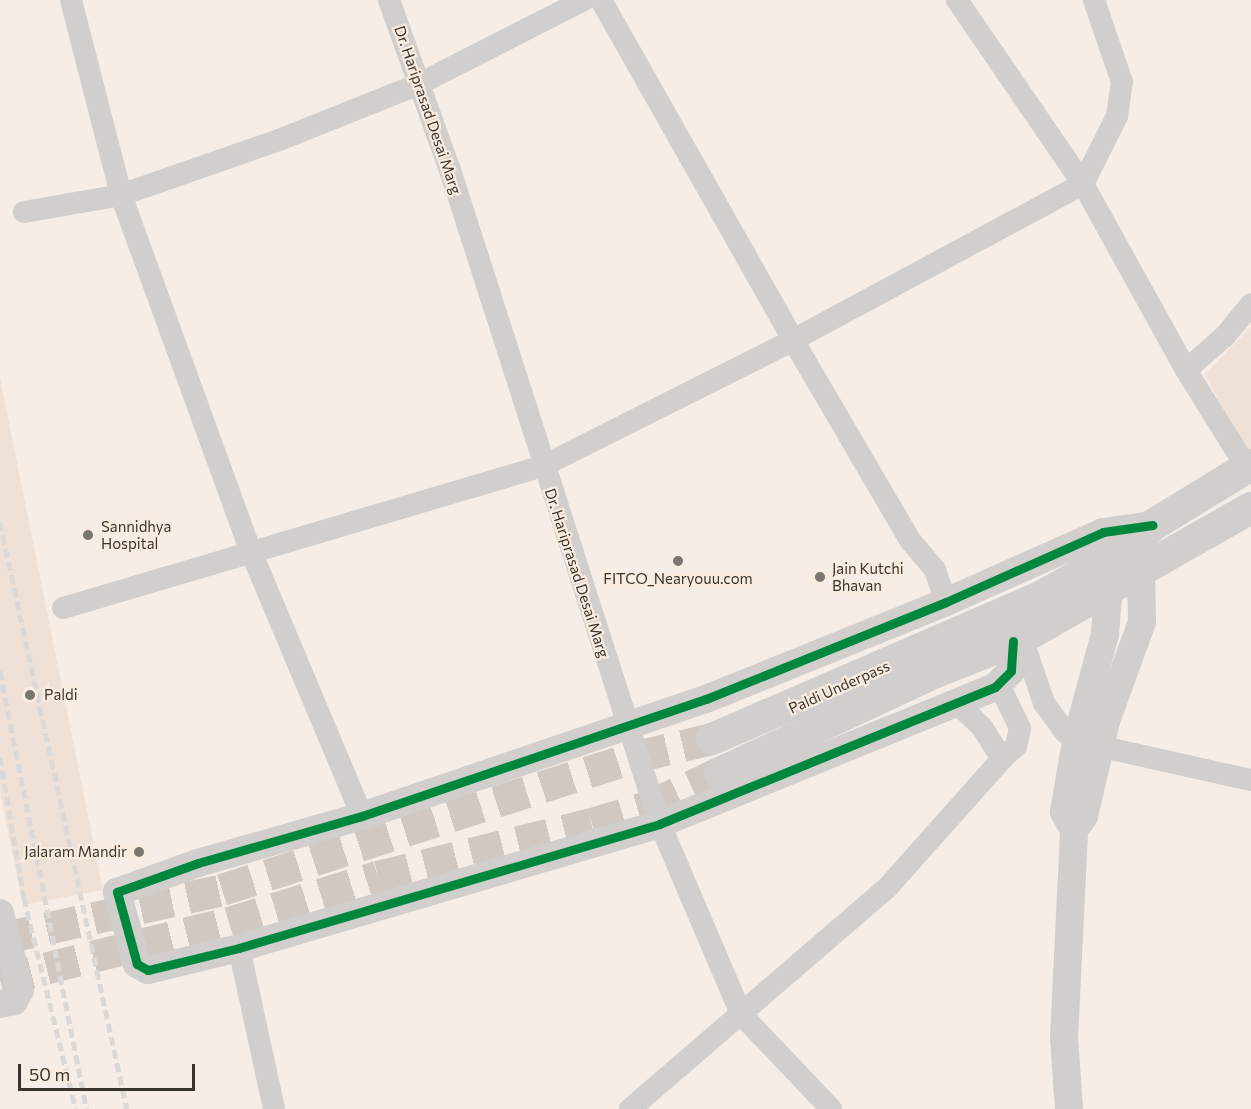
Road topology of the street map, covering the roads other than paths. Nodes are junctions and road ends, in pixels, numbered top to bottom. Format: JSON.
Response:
{"nodes":[{"id":1,"x":71,"y":0,"type":"edge"},
{"id":2,"x":389,"y":0,"type":"edge"},
{"id":3,"x":584,"y":0,"type":"edge"},
{"id":4,"x":602,"y":0,"type":"edge"},
{"id":5,"x":957,"y":0,"type":"edge"},
{"id":6,"x":1094,"y":0,"type":"edge"},
{"id":7,"x":419,"y":84,"type":"junction"},
{"id":8,"x":1083,"y":184,"type":"junction"},
{"id":9,"x":121,"y":195,"type":"junction"},
{"id":10,"x":24,"y":212,"type":"dead end"},
{"id":11,"x":1251,"y":304,"type":"edge"},
{"id":12,"x":793,"y":340,"type":"junction"},
{"id":13,"x":1186,"y":370,"type":"junction"},
{"id":14,"x":543,"y":466,"type":"junction"},
{"id":15,"x":1249,"y":467,"type":"edge"},
{"id":16,"x":1251,"y":508,"type":"edge"},
{"id":17,"x":252,"y":554,"type":"junction"},
{"id":18,"x":1129,"y":557,"type":"junction"},
{"id":19,"x":946,"y":602,"type":"junction"},
{"id":20,"x":63,"y":608,"type":"dead end"},
{"id":21,"x":1018,"y":639,"type":"junction"},
{"id":22,"x":999,"y":685,"type":"junction"},
{"id":23,"x":957,"y":703,"type":"junction"},
{"id":24,"x":627,"y":727,"type":"junction"},
{"id":25,"x":712,"y":740,"type":"tunnel mouth"},
{"id":26,"x":1088,"y":743,"type":"junction"},
{"id":27,"x":1002,"y":759,"type":"junction"},
{"id":28,"x":720,"y":773,"type":"tunnel mouth"},
{"id":29,"x":1251,"y":780,"type":"edge"},
{"id":30,"x":362,"y":816,"type":"junction"},
{"id":31,"x":660,"y":824,"type":"junction"},
{"id":32,"x":0,"y":914,"type":"edge"},
{"id":33,"x":239,"y":948,"type":"junction"},
{"id":34,"x":0,"y":1004,"type":"edge"},
{"id":35,"x":741,"y":1014,"type":"junction"},
{"id":36,"x":274,"y":1109,"type":"edge"},
{"id":37,"x":630,"y":1109,"type":"edge"},
{"id":38,"x":831,"y":1109,"type":"edge"},
{"id":39,"x":1069,"y":1109,"type":"edge"}],
"edges":[{"from":1,"to":9,"type":"street"},
{"from":2,"to":7,"type":"street","name":"Dr. Hariprasad Desai Marg"},
{"from":3,"to":7,"type":"street"},
{"from":4,"to":12,"type":"street"},
{"from":5,"to":8,"type":"street"},
{"from":6,"to":8,"type":"street"},
{"from":7,"to":9,"type":"street"},
{"from":7,"to":14,"type":"street","name":"Dr. Hariprasad Desai Marg"},
{"from":8,"to":12,"type":"street"},
{"from":8,"to":13,"type":"street"},
{"from":9,"to":10,"type":"street"},
{"from":9,"to":17,"type":"street"},
{"from":11,"to":13,"type":"street"},
{"from":12,"to":14,"type":"street"},
{"from":12,"to":19,"type":"street"},
{"from":13,"to":15,"type":"street"},
{"from":14,"to":17,"type":"street"},
{"from":14,"to":24,"type":"street","name":"Dr. Hariprasad Desai Marg"},
{"from":15,"to":18,"type":"main road"},
{"from":16,"to":18,"type":"main road"},
{"from":17,"to":20,"type":"street"},
{"from":17,"to":30,"type":"street"},
{"from":18,"to":19,"type":"street"},
{"from":18,"to":21,"type":"main road"},
{"from":18,"to":25,"type":"main road","name":"Paldi Underpass"},
{"from":18,"to":26,"type":"street"},
{"from":19,"to":24,"type":"street"},
{"from":21,"to":22,"type":"street"},
{"from":21,"to":26,"type":"street"},
{"from":21,"to":28,"type":"main road"},
{"from":22,"to":23,"type":"street"},
{"from":22,"to":27,"type":"street"},
{"from":23,"to":27,"type":"street"},
{"from":23,"to":31,"type":"street"},
{"from":24,"to":30,"type":"street"},
{"from":24,"to":31,"type":"street","name":"Dr. Hariprasad Desai Marg"},
{"from":26,"to":29,"type":"street"},
{"from":26,"to":39,"type":"street"},
{"from":27,"to":35,"type":"street"},
{"from":30,"to":33,"type":"street"},
{"from":31,"to":33,"type":"street"},
{"from":31,"to":35,"type":"street","name":"Dr. Hariprasad Desai Marg"},
{"from":32,"to":34,"type":"street"},
{"from":33,"to":36,"type":"street"},
{"from":35,"to":37,"type":"street"},
{"from":35,"to":38,"type":"street","name":"Dr. Hariprasad Desai Marg"}]}
